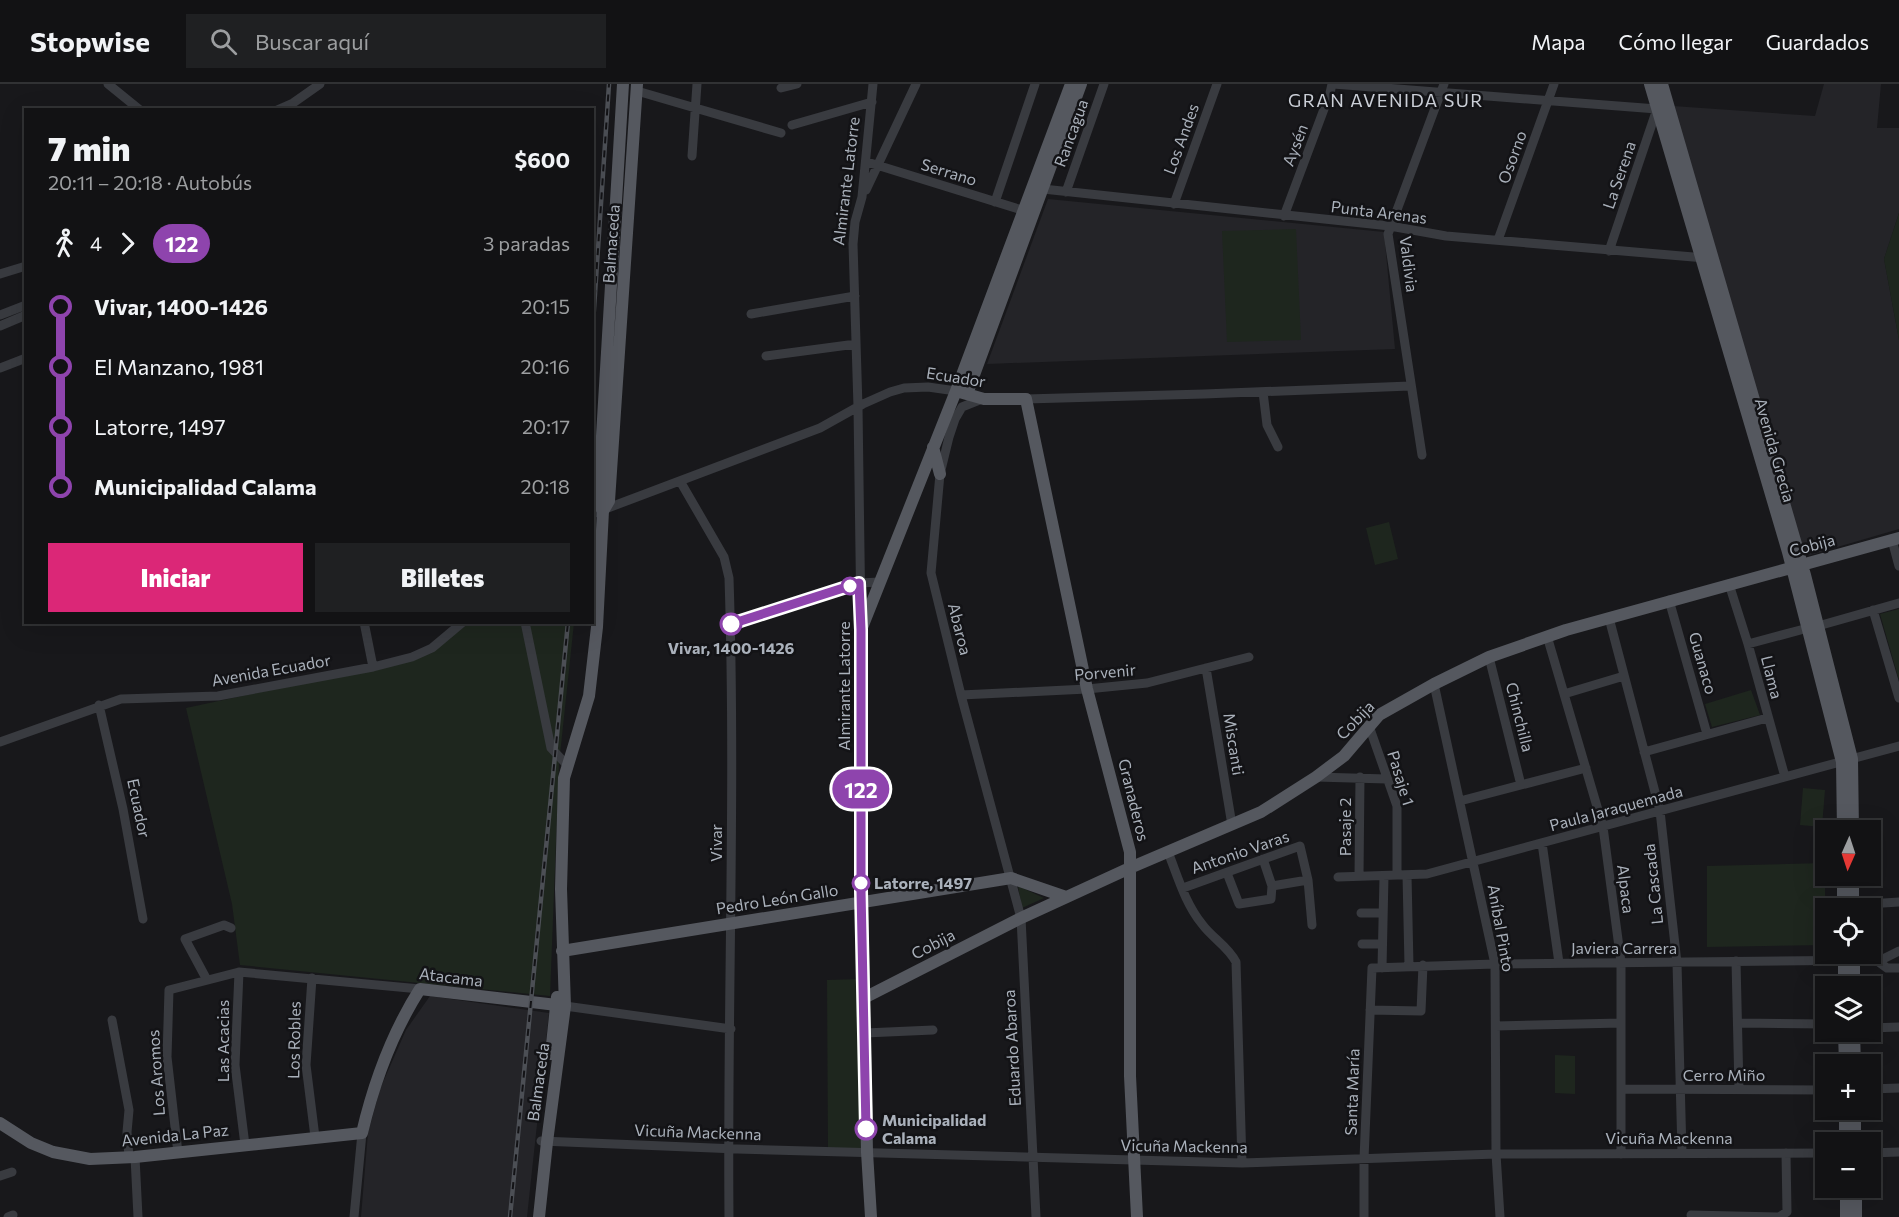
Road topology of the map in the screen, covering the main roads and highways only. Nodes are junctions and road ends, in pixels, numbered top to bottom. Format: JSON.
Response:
{"nodes":[{"id":1,"x":623,"y":84,"type":"edge"},
{"id":2,"x":1071,"y":84,"type":"edge"},
{"id":3,"x":1080,"y":84,"type":"edge"},
{"id":4,"x":1650,"y":84,"type":"edge"},
{"id":5,"x":1662,"y":84,"type":"edge"},
{"id":6,"x":637,"y":87,"type":"edge"},
{"id":7,"x":1707,"y":258,"type":"junction"},
{"id":8,"x":962,"y":392,"type":"junction"},
{"id":9,"x":1026,"y":399,"type":"joint"},
{"id":10,"x":933,"y":447,"type":"junction"},
{"id":11,"x":940,"y":474,"type":"road end"},
{"id":12,"x":598,"y":513,"type":"edge"},
{"id":13,"x":1895,"y":539,"type":"edge"},
{"id":14,"x":1797,"y":566,"type":"junction"},
{"id":15,"x":1847,"y":760,"type":"junction"},
{"id":16,"x":1844,"y":820,"type":"edge"},
{"id":17,"x":1852,"y":820,"type":"edge"},
{"id":18,"x":1132,"y":867,"type":"junction"},
{"id":19,"x":1066,"y":897,"type":"junction"},
{"id":20,"x":862,"y":902,"type":"junction"},
{"id":21,"x":562,"y":951,"type":"junction"},
{"id":22,"x":864,"y":998,"type":"junction"},
{"id":23,"x":561,"y":1005,"type":"junction"},
{"id":24,"x":0,"y":1123,"type":"edge"},
{"id":25,"x":362,"y":1133,"type":"joint"},
{"id":26,"x":544,"y":1142,"type":"junction"},
{"id":27,"x":1846,"y":1198,"type":"edge"},
{"id":28,"x":1856,"y":1198,"type":"edge"},
{"id":29,"x":532,"y":1217,"type":"edge"},
{"id":30,"x":539,"y":1217,"type":"edge"},
{"id":31,"x":870,"y":1217,"type":"edge"},
{"id":32,"x":1137,"y":1217,"type":"edge"},
{"id":33,"x":1846,"y":1217,"type":"edge"},
{"id":34,"x":1856,"y":1217,"type":"edge"}],
"edges":[{"from":1,"to":12,"type":"main road","name":"Balmaceda"},
{"from":2,"to":8,"type":"main road"},
{"from":3,"to":8,"type":"main road"},
{"from":4,"to":7,"type":"main road","name":"Avenida Grecia"},
{"from":5,"to":7,"type":"main road","name":"Avenida Grecia"},
{"from":6,"to":12,"type":"main road","name":"Balmaceda"},
{"from":7,"to":14,"type":"main road","name":"Avenida Grecia"},
{"from":8,"to":9,"type":"main road","name":"Ecuador"},
{"from":8,"to":10,"type":"main road"},
{"from":9,"to":18,"type":"main road","name":"Granaderos"},
{"from":10,"to":11,"type":"main road"},
{"from":10,"to":20,"type":"main road","name":"Almirante Latorre"},
{"from":12,"to":21,"type":"main road","name":"Balmaceda"},
{"from":13,"to":14,"type":"main road","name":"Cobija"},
{"from":14,"to":15,"type":"main road","name":"Avenida Grecia"},
{"from":14,"to":18,"type":"main road","name":"Cobija"},
{"from":15,"to":16,"type":"main road","name":"Avenida Grecia"},
{"from":15,"to":17,"type":"main road","name":"Avenida Grecia"},
{"from":18,"to":19,"type":"main road","name":"Cobija"},
{"from":18,"to":32,"type":"main road","name":"Granaderos"},
{"from":19,"to":20,"type":"main road","name":"Pedro León Gallo"},
{"from":19,"to":22,"type":"main road","name":"Cobija"},
{"from":20,"to":21,"type":"main road","name":"Pedro León Gallo"},
{"from":20,"to":22,"type":"main road","name":"Almirante Latorre"},
{"from":21,"to":23,"type":"main road","name":"Balmaceda"},
{"from":22,"to":31,"type":"main road","name":"Almirante Latorre"},
{"from":23,"to":25,"type":"main road","name":"Atacama"},
{"from":23,"to":26,"type":"main road","name":"Balmaceda"},
{"from":24,"to":25,"type":"main road","name":"Avenida La Paz"},
{"from":26,"to":29,"type":"main road","name":"Balmaceda"},
{"from":26,"to":30,"type":"main road","name":"Balmaceda"},
{"from":27,"to":33,"type":"main road"},
{"from":28,"to":34,"type":"main road"}]}
